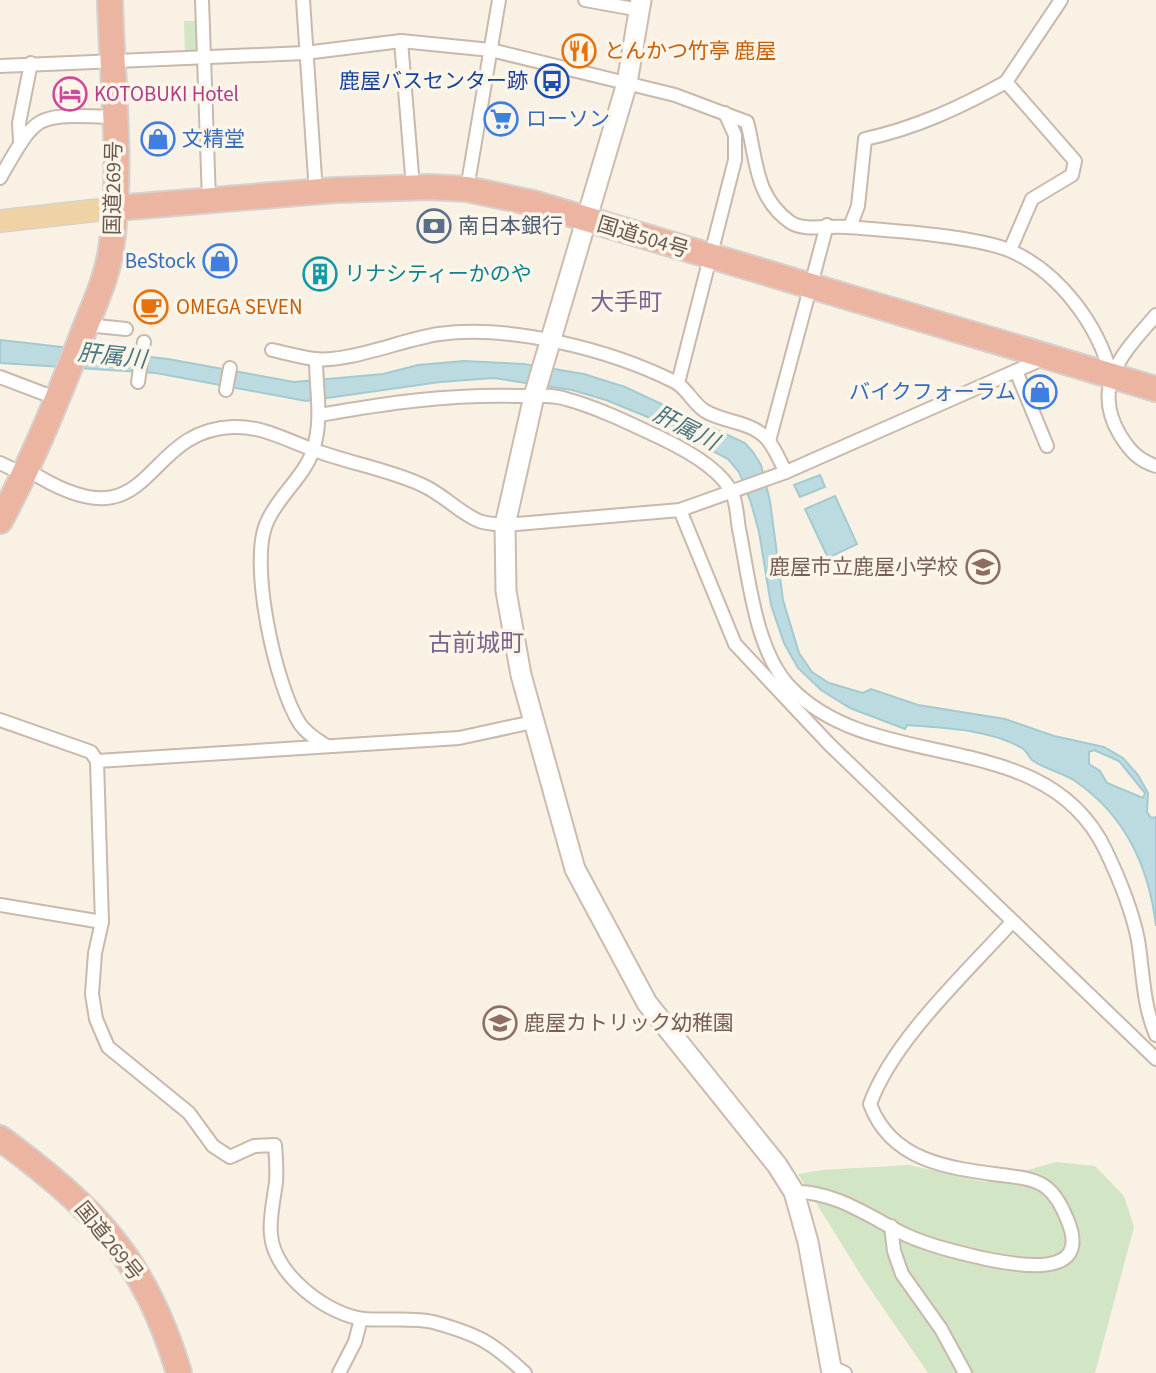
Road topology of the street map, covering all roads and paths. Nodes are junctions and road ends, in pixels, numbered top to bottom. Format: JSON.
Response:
{"nodes":[{"id":1,"x":110,"y":0,"type":"edge"},
{"id":2,"x":202,"y":0,"type":"edge"},
{"id":3,"x":303,"y":0,"type":"edge"},
{"id":4,"x":499,"y":0,"type":"edge"},
{"id":5,"x":585,"y":0,"type":"edge"},
{"id":6,"x":1061,"y":0,"type":"edge"},
{"id":7,"x":640,"y":5,"type":"edge"},
{"id":8,"x":401,"y":41,"type":"junction"},
{"id":9,"x":491,"y":50,"type":"junction"},
{"id":10,"x":305,"y":52,"type":"junction"},
{"id":11,"x":204,"y":56,"type":"junction"},
{"id":12,"x":112,"y":61,"type":"junction"},
{"id":13,"x":31,"y":63,"type":"junction"},
{"id":14,"x":0,"y":66,"type":"edge"},
{"id":15,"x":1006,"y":82,"type":"junction"},
{"id":16,"x":627,"y":83,"type":"junction"},
{"id":17,"x":724,"y":113,"type":"junction"},
{"id":18,"x":114,"y":117,"type":"junction"},
{"id":19,"x":20,"y":141,"type":"junction"},
{"id":20,"x":0,"y":178,"type":"edge"},
{"id":21,"x":413,"y":187,"type":"junction"},
{"id":22,"x":467,"y":189,"type":"junction"},
{"id":23,"x":316,"y":193,"type":"junction"},
{"id":24,"x":209,"y":200,"type":"junction"},
{"id":25,"x":116,"y":208,"type":"junction"},
{"id":26,"x":0,"y":220,"type":"edge"},
{"id":27,"x":585,"y":220,"type":"junction"},
{"id":28,"x":827,"y":225,"type":"junction"},
{"id":29,"x":850,"y":227,"type":"junction"},
{"id":30,"x":1010,"y":250,"type":"junction"},
{"id":31,"x":710,"y":257,"type":"junction"},
{"id":32,"x":808,"y":287,"type":"junction"},
{"id":33,"x":1156,"y":315,"type":"edge"},
{"id":34,"x":85,"y":328,"type":"junction"},
{"id":35,"x":126,"y":329,"type":"dead end"},
{"id":36,"x":144,"y":342,"type":"dead end"},
{"id":37,"x":550,"y":343,"type":"junction"},
{"id":38,"x":272,"y":350,"type":"dead end"},
{"id":39,"x":1045,"y":358,"type":"junction"},
{"id":40,"x":316,"y":362,"type":"junction"},
{"id":41,"x":230,"y":368,"type":"dead end"},
{"id":42,"x":1016,"y":371,"type":"junction"},
{"id":43,"x":1111,"y":376,"type":"junction"},
{"id":44,"x":0,"y":377,"type":"edge"},
{"id":45,"x":138,"y":382,"type":"dead end"},
{"id":46,"x":678,"y":383,"type":"junction"},
{"id":47,"x":1156,"y":389,"type":"edge"},
{"id":48,"x":226,"y":390,"type":"dead end"},
{"id":49,"x":60,"y":392,"type":"junction"},
{"id":50,"x":534,"y":396,"type":"junction"},
{"id":51,"x":319,"y":411,"type":"junction"},
{"id":52,"x":769,"y":440,"type":"junction"},
{"id":53,"x":1046,"y":446,"type":"dead end"},
{"id":54,"x":313,"y":450,"type":"junction"},
{"id":55,"x":0,"y":463,"type":"edge"},
{"id":56,"x":1156,"y":466,"type":"edge"},
{"id":57,"x":27,"y":472,"type":"junction"},
{"id":58,"x":786,"y":472,"type":"junction"},
{"id":59,"x":732,"y":493,"type":"junction"},
{"id":60,"x":680,"y":510,"type":"junction"},
{"id":61,"x":0,"y":520,"type":"edge"},
{"id":62,"x":505,"y":525,"type":"junction"},
{"id":63,"x":0,"y":720,"type":"edge"},
{"id":64,"x":533,"y":722,"type":"junction"},
{"id":65,"x":325,"y":745,"type":"junction"},
{"id":66,"x":97,"y":761,"type":"junction"},
{"id":67,"x":0,"y":905,"type":"edge"},
{"id":68,"x":102,"y":922,"type":"junction"},
{"id":69,"x":1012,"y":922,"type":"junction"},
{"id":70,"x":1156,"y":1035,"type":"edge"},
{"id":71,"x":1156,"y":1059,"type":"edge"},
{"id":72,"x":0,"y":1138,"type":"edge"},
{"id":73,"x":794,"y":1192,"type":"junction"},
{"id":74,"x":891,"y":1226,"type":"junction"},
{"id":75,"x":361,"y":1319,"type":"junction"},
{"id":76,"x":836,"y":1371,"type":"edge"},
{"id":77,"x":180,"y":1373,"type":"edge"},
{"id":78,"x":339,"y":1373,"type":"edge"},
{"id":79,"x":525,"y":1373,"type":"edge"},
{"id":80,"x":965,"y":1373,"type":"edge"}],
"edges":[{"from":1,"to":12,"type":"highway","name":"国道269号"},
{"from":2,"to":11,"type":"street"},
{"from":3,"to":10,"type":"street"},
{"from":4,"to":9,"type":"street"},
{"from":5,"to":7,"type":"street"},
{"from":6,"to":15,"type":"street"},
{"from":7,"to":16,"type":"street"},
{"from":8,"to":9,"type":"street"},
{"from":8,"to":10,"type":"street"},
{"from":8,"to":21,"type":"street"},
{"from":9,"to":16,"type":"street"},
{"from":9,"to":22,"type":"street"},
{"from":10,"to":11,"type":"street"},
{"from":10,"to":23,"type":"street"},
{"from":11,"to":12,"type":"street"},
{"from":11,"to":24,"type":"street"},
{"from":12,"to":13,"type":"street"},
{"from":12,"to":18,"type":"highway","name":"国道269号"},
{"from":13,"to":14,"type":"street"},
{"from":13,"to":19,"type":"street"},
{"from":15,"to":29,"type":"street"},
{"from":15,"to":30,"type":"street"},
{"from":16,"to":17,"type":"street"},
{"from":16,"to":27,"type":"street"},
{"from":17,"to":28,"type":"street"},
{"from":17,"to":31,"type":"street"},
{"from":18,"to":19,"type":"street"},
{"from":18,"to":25,"type":"highway","name":"国道269号"},
{"from":19,"to":20,"type":"street"},
{"from":21,"to":22,"type":"highway","name":"国道504号"},
{"from":21,"to":23,"type":"highway","name":"国道504号"},
{"from":22,"to":27,"type":"highway","name":"国道504号"},
{"from":23,"to":24,"type":"highway","name":"国道504号"},
{"from":24,"to":25,"type":"highway","name":"国道504号"},
{"from":25,"to":26,"type":"main road"},
{"from":25,"to":34,"type":"highway","name":"国道269号"},
{"from":27,"to":31,"type":"highway","name":"国道504号"},
{"from":27,"to":37,"type":"street"},
{"from":28,"to":29,"type":"street"},
{"from":28,"to":32,"type":"street"},
{"from":29,"to":30,"type":"street"},
{"from":30,"to":43,"type":"street"},
{"from":31,"to":32,"type":"highway","name":"国道504号"},
{"from":31,"to":46,"type":"street"},
{"from":32,"to":39,"type":"highway","name":"国道504号"},
{"from":32,"to":52,"type":"street"},
{"from":33,"to":43,"type":"street"},
{"from":34,"to":35,"type":"street"},
{"from":34,"to":49,"type":"highway","name":"国道269号"},
{"from":36,"to":45,"type":"street"},
{"from":37,"to":40,"type":"street"},
{"from":37,"to":46,"type":"street"},
{"from":37,"to":50,"type":"street"},
{"from":38,"to":40,"type":"street"},
{"from":39,"to":42,"type":"street"},
{"from":39,"to":43,"type":"highway","name":"国道504号"},
{"from":40,"to":51,"type":"street"},
{"from":41,"to":48,"type":"street"},
{"from":42,"to":53,"type":"street"},
{"from":42,"to":58,"type":"street"},
{"from":43,"to":47,"type":"highway","name":"国道504号"},
{"from":43,"to":56,"type":"street"},
{"from":44,"to":49,"type":"street"},
{"from":46,"to":52,"type":"street"},
{"from":49,"to":57,"type":"highway","name":"国道269号"},
{"from":50,"to":51,"type":"street"},
{"from":50,"to":59,"type":"street"},
{"from":50,"to":62,"type":"street"},
{"from":51,"to":54,"type":"street"},
{"from":52,"to":58,"type":"street"},
{"from":54,"to":57,"type":"street"},
{"from":54,"to":62,"type":"street"},
{"from":54,"to":65,"type":"street"},
{"from":55,"to":57,"type":"street"},
{"from":57,"to":61,"type":"highway","name":"国道269号"},
{"from":58,"to":59,"type":"street"},
{"from":59,"to":60,"type":"street"},
{"from":59,"to":70,"type":"street"},
{"from":60,"to":62,"type":"street"},
{"from":60,"to":69,"type":"street"},
{"from":62,"to":64,"type":"street"},
{"from":63,"to":66,"type":"street"},
{"from":64,"to":65,"type":"street"},
{"from":64,"to":73,"type":"street"},
{"from":65,"to":66,"type":"street"},
{"from":66,"to":68,"type":"street"},
{"from":67,"to":68,"type":"street"},
{"from":68,"to":75,"type":"street"},
{"from":69,"to":71,"type":"street"},
{"from":69,"to":74,"type":"street"},
{"from":72,"to":77,"type":"highway","name":"国道269号"},
{"from":73,"to":74,"type":"street"},
{"from":73,"to":76,"type":"street"},
{"from":74,"to":80,"type":"street"},
{"from":75,"to":78,"type":"street"},
{"from":75,"to":79,"type":"street"}]}
